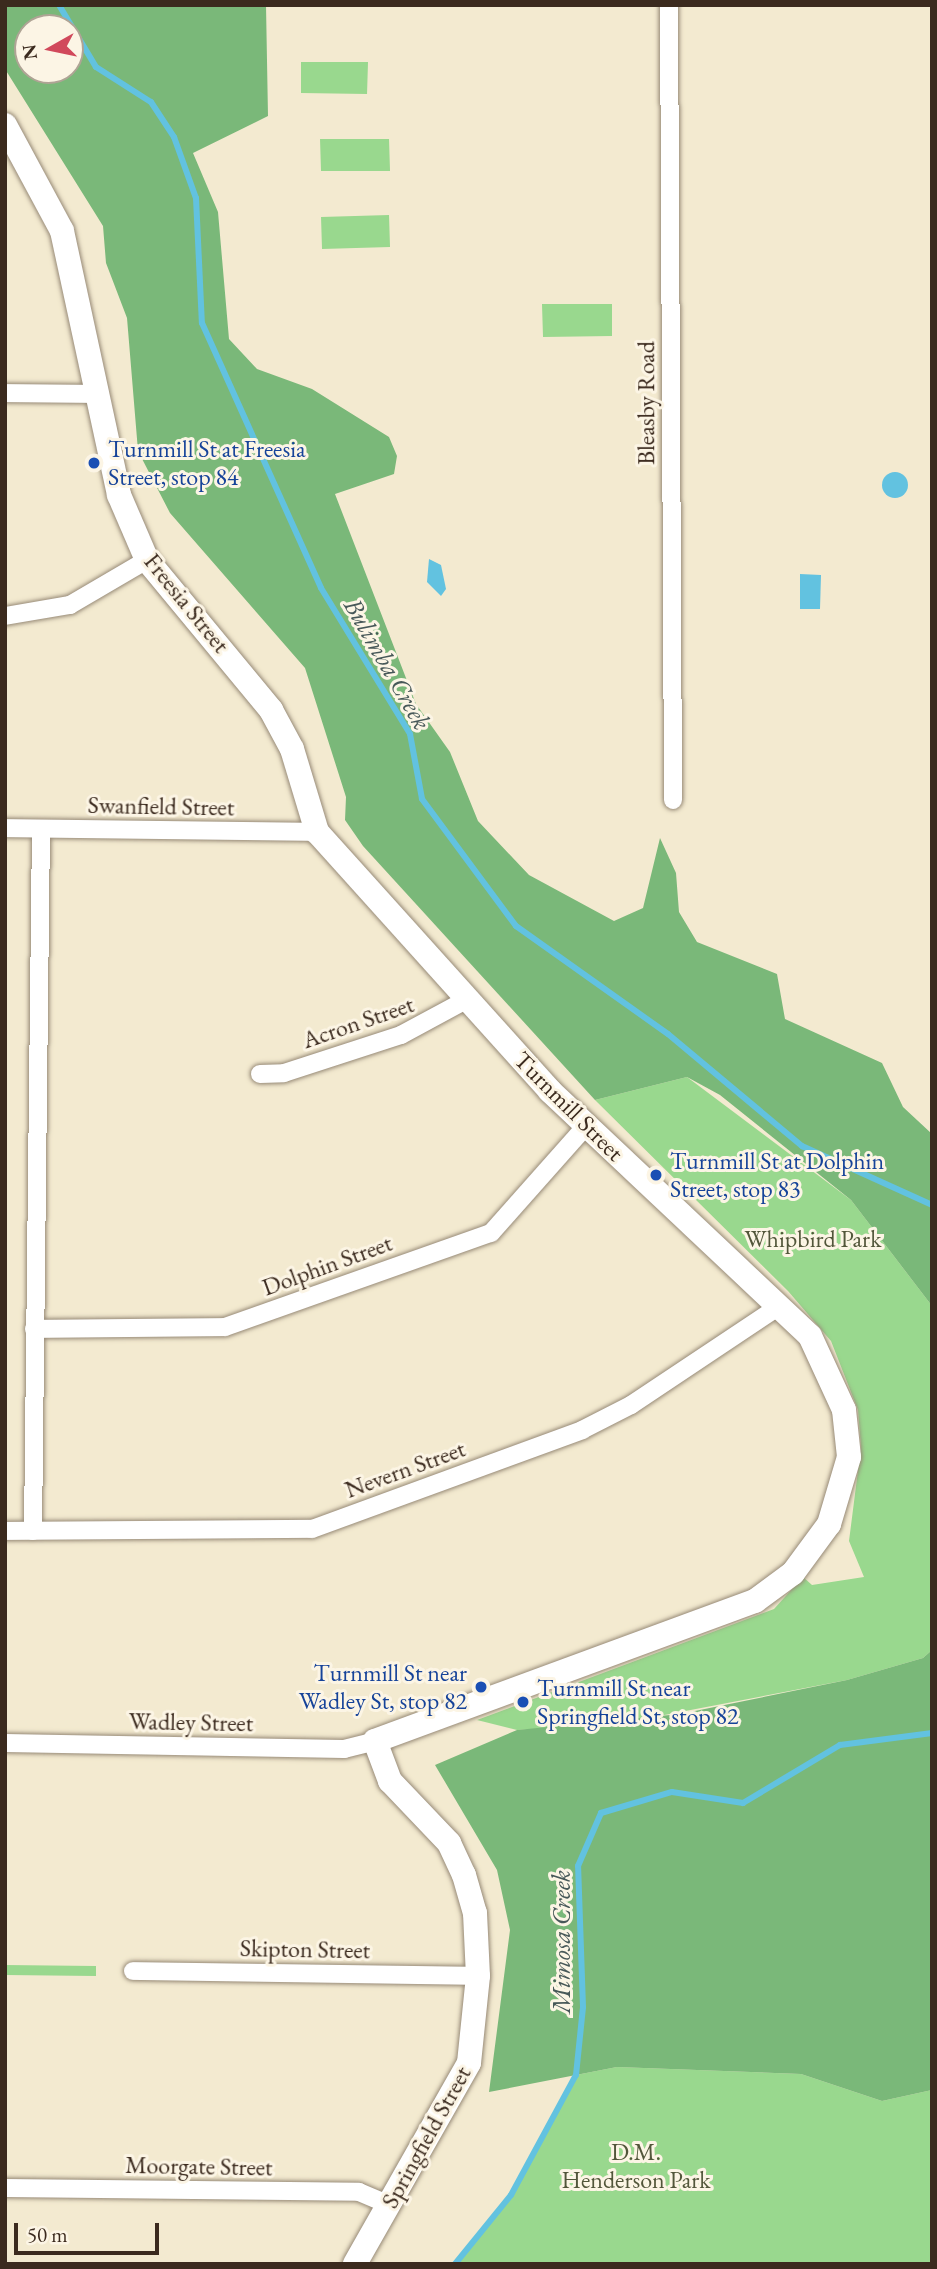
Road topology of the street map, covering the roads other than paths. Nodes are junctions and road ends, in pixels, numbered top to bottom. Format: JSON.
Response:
{"nodes":[{"id":1,"x":669,"y":5,"type":"edge"},
{"id":2,"x":5,"y":125,"type":"edge"},
{"id":3,"x":5,"y":393,"type":"edge"},
{"id":4,"x":94,"y":394,"type":"junction"},
{"id":5,"x":147,"y":560,"type":"junction"},
{"id":6,"x":5,"y":615,"type":"edge"},
{"id":7,"x":673,"y":800,"type":"dead end"},
{"id":8,"x":5,"y":828,"type":"edge"},
{"id":9,"x":41,"y":829,"type":"junction"},
{"id":10,"x":317,"y":832,"type":"junction"},
{"id":11,"x":466,"y":1000,"type":"junction"},
{"id":12,"x":260,"y":1074,"type":"dead end"},
{"id":13,"x":586,"y":1126,"type":"junction"},
{"id":14,"x":781,"y":1305,"type":"junction"},
{"id":15,"x":34,"y":1329,"type":"junction"},
{"id":16,"x":5,"y":1531,"type":"edge"},
{"id":17,"x":33,"y":1531,"type":"junction"},
{"id":18,"x":375,"y":1741,"type":"junction"},
{"id":19,"x":5,"y":1744,"type":"edge"},
{"id":20,"x":132,"y":1971,"type":"dead end"},
{"id":21,"x":478,"y":1976,"type":"junction"},
{"id":22,"x":5,"y":2189,"type":"edge"},
{"id":23,"x":390,"y":2205,"type":"junction"},
{"id":24,"x":355,"y":2264,"type":"edge"}],
"edges":[{"from":1,"to":7,"type":"street","name":"Bleasby Road"},
{"from":2,"to":4,"type":"street","name":"Freesia Street"},
{"from":3,"to":4,"type":"street"},
{"from":4,"to":5,"type":"street","name":"Freesia Street"},
{"from":5,"to":6,"type":"street"},
{"from":5,"to":10,"type":"street","name":"Freesia Street"},
{"from":8,"to":9,"type":"street","name":"Swanfield Street"},
{"from":9,"to":10,"type":"street","name":"Swanfield Street"},
{"from":9,"to":15,"type":"street"},
{"from":10,"to":11,"type":"street","name":"Turnmill Street"},
{"from":11,"to":12,"type":"street","name":"Acron Street"},
{"from":11,"to":13,"type":"street","name":"Turnmill Street"},
{"from":13,"to":14,"type":"street","name":"Turnmill Street"},
{"from":13,"to":15,"type":"street","name":"Dolphin Street"},
{"from":14,"to":17,"type":"street","name":"Nevern Street"},
{"from":14,"to":18,"type":"street","name":"Turnmill Street"},
{"from":15,"to":17,"type":"street"},
{"from":16,"to":17,"type":"street","name":"Nevern Street"},
{"from":18,"to":19,"type":"street","name":"Wadley Street"},
{"from":18,"to":21,"type":"street","name":"Springfield Street"},
{"from":20,"to":21,"type":"street","name":"Skipton Street"},
{"from":21,"to":23,"type":"street","name":"Springfield Street"},
{"from":22,"to":23,"type":"street","name":"Moorgate Street"},
{"from":23,"to":24,"type":"street","name":"Springfield Street"}]}
